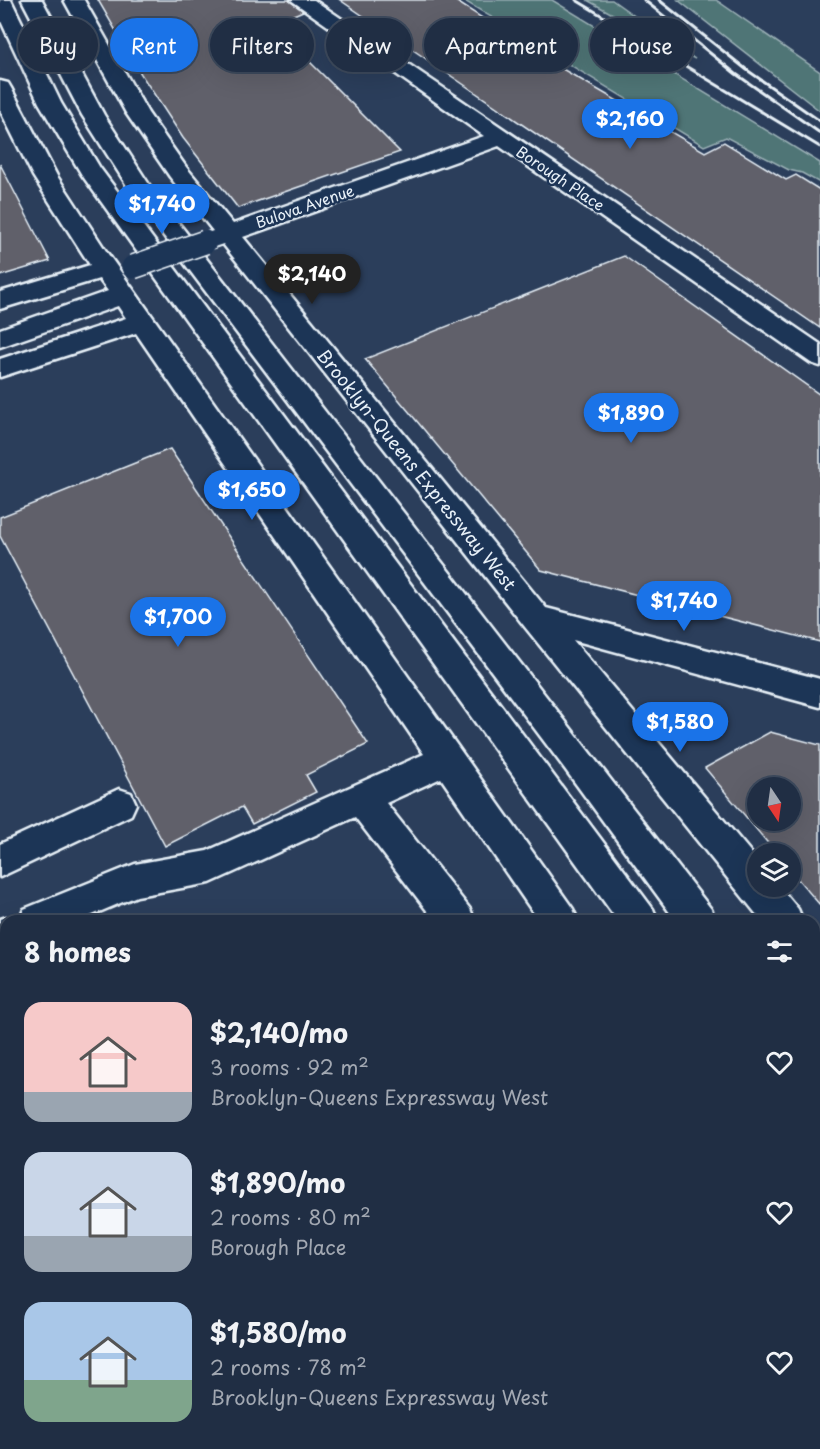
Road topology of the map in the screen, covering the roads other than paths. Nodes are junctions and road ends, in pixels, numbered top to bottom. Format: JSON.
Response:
{"nodes":[{"id":1,"x":1,"y":0,"type":"edge"},
{"id":2,"x":32,"y":0,"type":"edge"},
{"id":3,"x":74,"y":0,"type":"edge"},
{"id":4,"x":300,"y":0,"type":"edge"},
{"id":5,"x":0,"y":88,"type":"edge"},
{"id":6,"x":501,"y":138,"type":"junction"},
{"id":7,"x":216,"y":238,"type":"junction"},
{"id":8,"x":118,"y":277,"type":"junction"},
{"id":9,"x":0,"y":301,"type":"edge"},
{"id":10,"x":142,"y":322,"type":"junction"},
{"id":11,"x":0,"y":338,"type":"edge"},
{"id":12,"x":820,"y":357,"type":"edge"},
{"id":13,"x":0,"y":368,"type":"edge"},
{"id":14,"x":536,"y":618,"type":"junction"},
{"id":15,"x":820,"y":693,"type":"edge"},
{"id":16,"x":447,"y":759,"type":"junction"},
{"id":17,"x":577,"y":759,"type":"junction"},
{"id":18,"x":361,"y":798,"type":"junction"},
{"id":19,"x":119,"y":804,"type":"dead end"},
{"id":20,"x":0,"y":861,"type":"edge"},
{"id":21,"x":51,"y":915,"type":"edge"},
{"id":22,"x":452,"y":915,"type":"edge"},
{"id":23,"x":556,"y":915,"type":"edge"},
{"id":24,"x":636,"y":915,"type":"edge"},
{"id":25,"x":694,"y":915,"type":"edge"},
{"id":26,"x":707,"y":915,"type":"edge"},
{"id":27,"x":780,"y":915,"type":"edge"}],
"edges":[{"from":1,"to":24,"type":"main road"},
{"from":2,"to":17,"type":"main road"},
{"from":3,"to":7,"type":"main road","name":"Brooklyn-Queens Expressway West"},
{"from":4,"to":6,"type":"main road","name":"Borough Place"},
{"from":5,"to":8,"type":"main road"},
{"from":6,"to":7,"type":"main road","name":"Bulova Avenue"},
{"from":6,"to":12,"type":"main road","name":"Borough Place"},
{"from":7,"to":8,"type":"main road","name":"Bulova Avenue","bridge":true},
{"from":7,"to":14,"type":"main road","name":"Brooklyn-Queens Expressway West"},
{"from":8,"to":9,"type":"main road"},
{"from":8,"to":10,"type":"main road"},
{"from":8,"to":11,"type":"main road"},
{"from":10,"to":13,"type":"main road"},
{"from":10,"to":16,"type":"main road"},
{"from":14,"to":15,"type":"main road"},
{"from":14,"to":27,"type":"main road","name":"Brooklyn-Queens Expressway West"},
{"from":16,"to":18,"type":"main road"},
{"from":16,"to":23,"type":"main road"},
{"from":17,"to":25,"type":"main road"},
{"from":17,"to":26,"type":"main road"},
{"from":18,"to":21,"type":"main road"},
{"from":18,"to":22,"type":"main road"},
{"from":19,"to":20,"type":"main road"}]}
